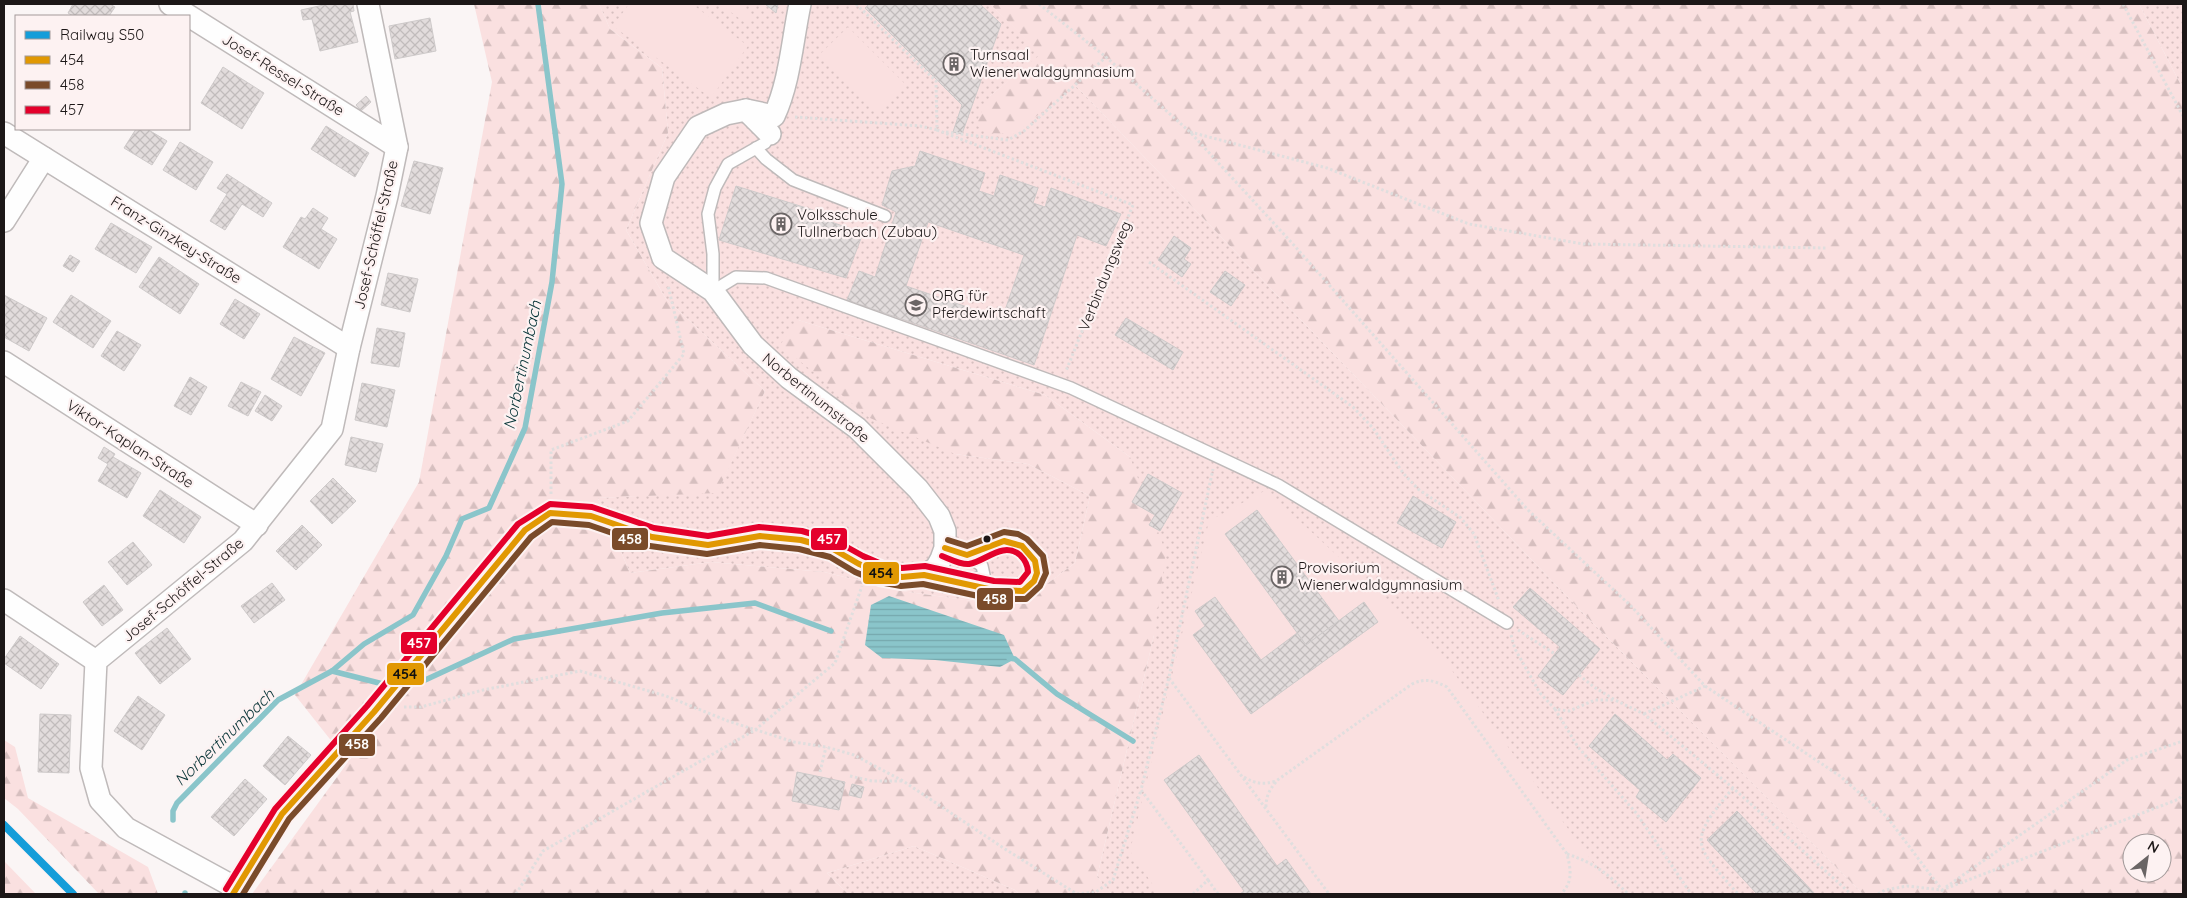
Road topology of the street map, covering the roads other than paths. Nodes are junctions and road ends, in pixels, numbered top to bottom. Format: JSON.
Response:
{"nodes":[{"id":1,"x":170,"y":4,"type":"edge"},
{"id":2,"x":368,"y":4,"type":"edge"},
{"id":3,"x":800,"y":4,"type":"edge"},
{"id":4,"x":187,"y":15,"type":"edge"},
{"id":5,"x":190,"y":17,"type":"edge"},
{"id":6,"x":4,"y":133,"type":"edge"},
{"id":7,"x":767,"y":133,"type":"junction"},
{"id":8,"x":396,"y":147,"type":"junction"},
{"id":9,"x":44,"y":158,"type":"junction"},
{"id":10,"x":885,"y":216,"type":"dead end"},
{"id":11,"x":4,"y":221,"type":"edge"},
{"id":12,"x":713,"y":291,"type":"junction"},
{"id":13,"x":349,"y":348,"type":"junction"},
{"id":14,"x":4,"y":362,"type":"edge"},
{"id":15,"x":257,"y":525,"type":"junction"},
{"id":16,"x":945,"y":548,"type":"junction"},
{"id":17,"x":966,"y":556,"type":"junction"},
{"id":18,"x":924,"y":575,"type":"junction"},
{"id":19,"x":965,"y":583,"type":"junction"},
{"id":20,"x":4,"y":600,"type":"edge"},
{"id":21,"x":1507,"y":623,"type":"road end"},
{"id":22,"x":96,"y":662,"type":"junction"},
{"id":23,"x":234,"y":891,"type":"edge"}],
"edges":[{"from":1,"to":4,"type":"street","name":"Josef-Ressel-Straße"},
{"from":2,"to":8,"type":"street","name":"Josef-Schöffel-Straße"},
{"from":3,"to":7,"type":"street"},
{"from":5,"to":8,"type":"street","name":"Josef-Ressel-Straße"},
{"from":6,"to":9,"type":"street","name":"Franz-Ginzkey-Straße"},
{"from":7,"to":10,"type":"lane"},
{"from":7,"to":12,"type":"lane"},
{"from":7,"to":12,"type":"street","name":"Norbertinumstraße"},
{"from":8,"to":13,"type":"street","name":"Josef-Schöffel-Straße"},
{"from":9,"to":11,"type":"street"},
{"from":9,"to":13,"type":"street","name":"Franz-Ginzkey-Straße"},
{"from":12,"to":16,"type":"street","name":"Norbertinumstraße"},
{"from":12,"to":21,"type":"lane"},
{"from":13,"to":15,"type":"street","name":"Josef-Schöffel-Straße"},
{"from":14,"to":15,"type":"street","name":"Viktor-Kaplan-Straße"},
{"from":15,"to":22,"type":"street","name":"Josef-Schöffel-Straße"},
{"from":16,"to":17,"type":"lane"},
{"from":16,"to":18,"type":"street"},
{"from":17,"to":19,"type":"lane"},
{"from":17,"to":19,"type":"lane"},
{"from":18,"to":19,"type":"lane"},
{"from":18,"to":23,"type":"street"},
{"from":20,"to":22,"type":"street"},
{"from":22,"to":23,"type":"street"}]}
